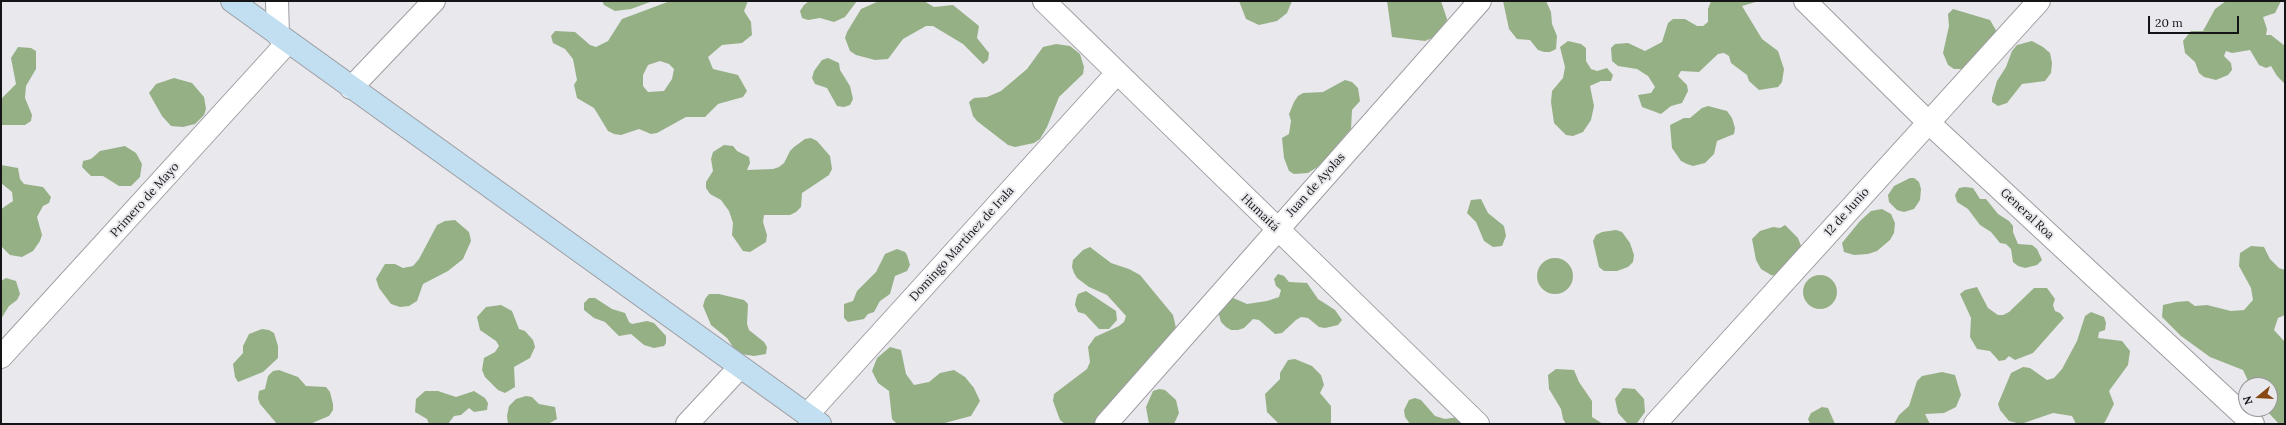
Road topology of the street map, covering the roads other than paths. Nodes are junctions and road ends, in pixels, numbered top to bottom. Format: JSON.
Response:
{"nodes":[{"id":1,"x":232,"y":1,"type":"edge"},
{"id":2,"x":277,"y":1,"type":"edge"},
{"id":3,"x":434,"y":1,"type":"edge"},
{"id":4,"x":1044,"y":1,"type":"edge"},
{"id":5,"x":1480,"y":1,"type":"edge"},
{"id":6,"x":1805,"y":1,"type":"edge"},
{"id":7,"x":2039,"y":1,"type":"edge"},
{"id":8,"x":283,"y":39,"type":"junction"},
{"id":9,"x":1117,"y":73,"type":"junction"},
{"id":10,"x":350,"y":88,"type":"junction"},
{"id":11,"x":1928,"y":122,"type":"junction"},
{"id":12,"x":1276,"y":230,"type":"junction"},
{"id":13,"x":1,"y":357,"type":"edge"},
{"id":14,"x":740,"y":367,"type":"junction"},
{"id":15,"x":813,"y":419,"type":"edge"},
{"id":16,"x":687,"y":424,"type":"edge"},
{"id":17,"x":1106,"y":424,"type":"edge"},
{"id":18,"x":1478,"y":424,"type":"edge"},
{"id":19,"x":1654,"y":424,"type":"edge"},
{"id":20,"x":2252,"y":424,"type":"edge"}],
"edges":[{"from":1,"to":8,"type":"main road"},
{"from":2,"to":8,"type":"street"},
{"from":3,"to":10,"type":"street"},
{"from":4,"to":9,"type":"street","name":"Humaitá"},
{"from":5,"to":12,"type":"street","name":"Juan de Ayolas"},
{"from":6,"to":11,"type":"street","name":"General Roa"},
{"from":7,"to":11,"type":"street","name":"12 de Junio"},
{"from":8,"to":10,"type":"main road"},
{"from":8,"to":13,"type":"street","name":"Primero de Mayo"},
{"from":9,"to":12,"type":"street","name":"Humaitá"},
{"from":9,"to":15,"type":"street","name":"Domingo Martínez de Irala"},
{"from":10,"to":14,"type":"main road"},
{"from":11,"to":19,"type":"street","name":"12 de Junio"},
{"from":11,"to":20,"type":"street","name":"General Roa"},
{"from":12,"to":17,"type":"street","name":"Juan de Ayolas"},
{"from":12,"to":18,"type":"street","name":"Humaitá"},
{"from":14,"to":15,"type":"main road"},
{"from":14,"to":16,"type":"street"}]}
